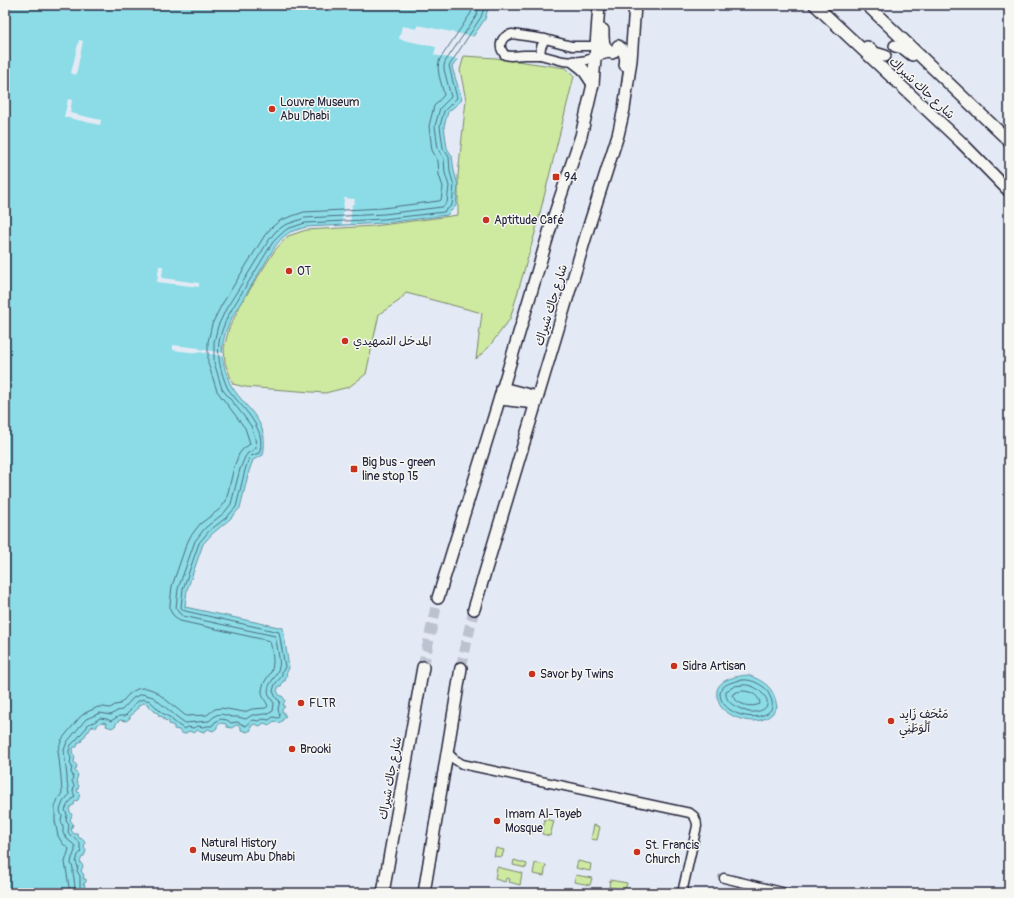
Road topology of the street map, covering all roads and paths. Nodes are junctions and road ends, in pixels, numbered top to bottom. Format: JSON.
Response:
{"nodes":[{"id":1,"x":599,"y":5,"type":"edge"},
{"id":2,"x":604,"y":5,"type":"edge"},
{"id":3,"x":635,"y":5,"type":"edge"},
{"id":4,"x":815,"y":5,"type":"edge"},
{"id":5,"x":821,"y":5,"type":"edge"},
{"id":6,"x":867,"y":5,"type":"edge"},
{"id":7,"x":545,"y":39,"type":"junction"},
{"id":8,"x":898,"y":42,"type":"junction"},
{"id":9,"x":614,"y":50,"type":"junction"},
{"id":10,"x":540,"y":55,"type":"junction"},
{"id":11,"x":882,"y":60,"type":"junction"},
{"id":12,"x":574,"y":62,"type":"junction"},
{"id":13,"x":592,"y":84,"type":"junction"},
{"id":14,"x":1009,"y":141,"type":"edge"},
{"id":15,"x":1009,"y":191,"type":"edge"},
{"id":16,"x":501,"y":394,"type":"junction"},
{"id":17,"x":536,"y":400,"type":"junction"},
{"id":18,"x":438,"y":598,"type":"tunnel mouth"},
{"id":19,"x":474,"y":609,"type":"tunnel mouth"},
{"id":20,"x":423,"y":667,"type":"tunnel mouth"},
{"id":21,"x":461,"y":668,"type":"tunnel mouth"},
{"id":22,"x":447,"y":752,"type":"junction"},
{"id":23,"x":462,"y":764,"type":"junction"},
{"id":24,"x":444,"y":772,"type":"junction"},
{"id":25,"x":724,"y":878,"type":"dead end"},
{"id":26,"x":384,"y":893,"type":"edge"},
{"id":27,"x":424,"y":893,"type":"edge"},
{"id":28,"x":682,"y":893,"type":"edge"},
{"id":29,"x":783,"y":893,"type":"edge"}],
"edges":[{"from":1,"to":9,"type":"street","name":"شارع جاك شيراك"},
{"from":2,"to":9,"type":"street"},
{"from":3,"to":9,"type":"street","name":"شارع جاك شيراك"},
{"from":4,"to":11,"type":"street","name":"شارع جاك شيراك"},
{"from":5,"to":11,"type":"street"},
{"from":6,"to":8,"type":"street","name":"شارع جاك شيراك"},
{"from":7,"to":9,"type":"street"},
{"from":7,"to":10,"type":"street"},
{"from":7,"to":10,"type":"street"},
{"from":8,"to":11,"type":"street"},
{"from":8,"to":14,"type":"street","name":"شارع جاك شيراك"},
{"from":9,"to":12,"type":"street"},
{"from":9,"to":13,"type":"street","name":"شارع جاك شيراك"},
{"from":9,"to":17,"type":"street","name":"شارع جاك شيراك"},
{"from":10,"to":12,"type":"street"},
{"from":11,"to":15,"type":"street","name":"شارع جاك شيراك"},
{"from":12,"to":13,"type":"street"},
{"from":13,"to":16,"type":"street","name":"شارع جاك شيراك"},
{"from":16,"to":17,"type":"street"},
{"from":16,"to":18,"type":"street","name":"شارع جاك شيراك"},
{"from":17,"to":19,"type":"street","name":"شارع جاك شيراك"},
{"from":20,"to":26,"type":"street","name":"شارع جاك شيراك"},
{"from":21,"to":22,"type":"street"},
{"from":22,"to":23,"type":"street"},
{"from":22,"to":24,"type":"street"},
{"from":23,"to":24,"type":"street"},
{"from":23,"to":28,"type":"street"},
{"from":24,"to":27,"type":"street"},
{"from":25,"to":29,"type":"street"}]}
